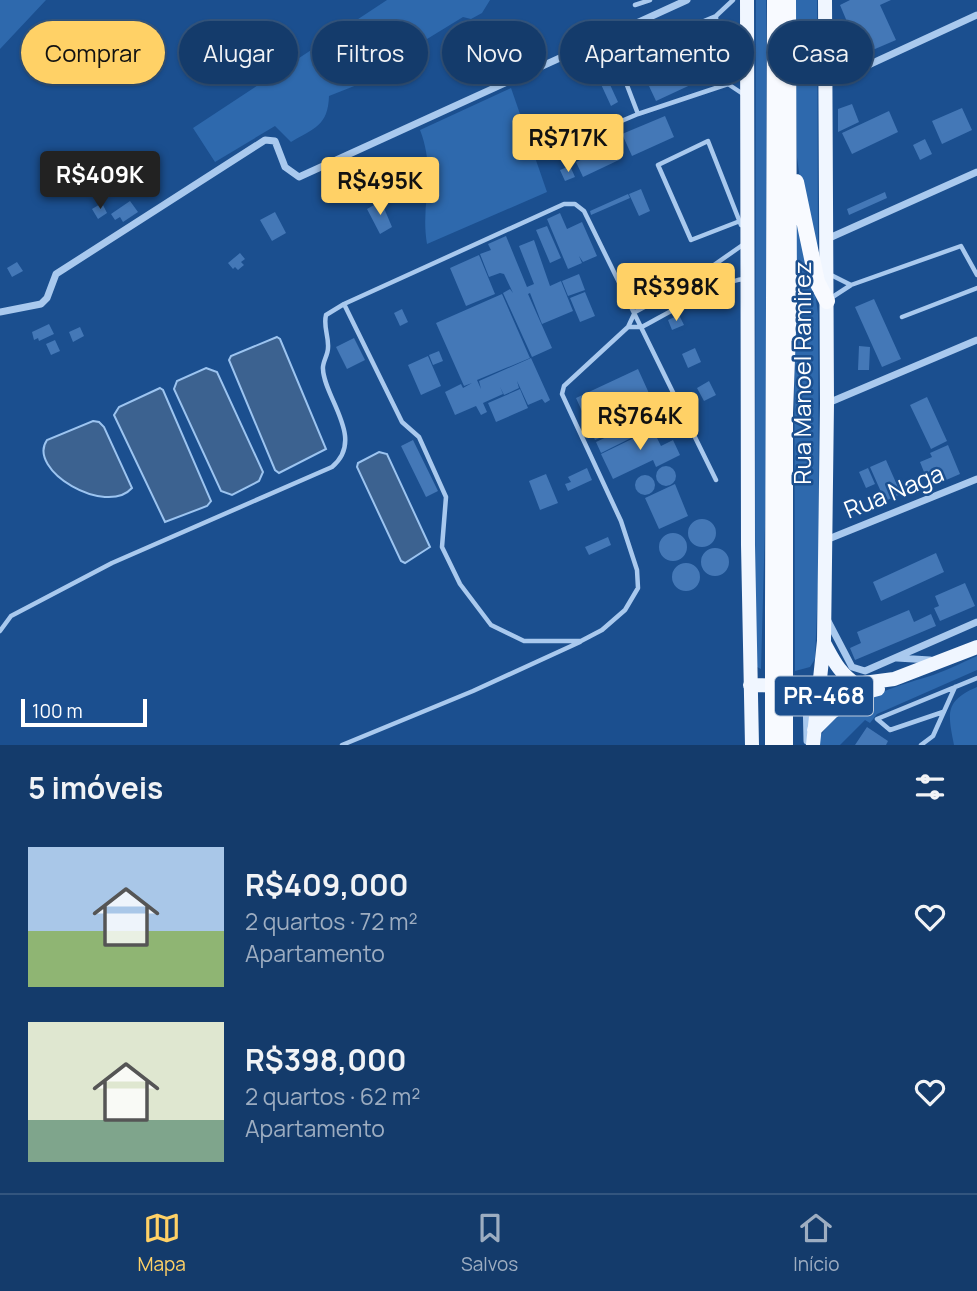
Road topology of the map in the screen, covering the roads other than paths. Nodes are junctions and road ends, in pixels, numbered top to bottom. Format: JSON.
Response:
{"nodes":[{"id":1,"x":649,"y":0,"type":"edge"},
{"id":2,"x":687,"y":0,"type":"edge"},
{"id":3,"x":733,"y":0,"type":"edge"},
{"id":4,"x":747,"y":0,"type":"edge"},
{"id":5,"x":775,"y":0,"type":"edge"},
{"id":6,"x":788,"y":0,"type":"edge"},
{"id":7,"x":825,"y":0,"type":"edge"},
{"id":8,"x":635,"y":5,"type":"dead end"},
{"id":9,"x":977,"y":15,"type":"edge"},
{"id":10,"x":716,"y":16,"type":"junction"},
{"id":11,"x":704,"y":21,"type":"edge"},
{"id":12,"x":716,"y":21,"type":"edge"},
{"id":13,"x":627,"y":84,"type":"edge"},
{"id":14,"x":728,"y":84,"type":"joint"},
{"id":15,"x":825,"y":85,"type":"junction"},
{"id":16,"x":684,"y":88,"type":"dead end"},
{"id":17,"x":688,"y":97,"type":"junction"},
{"id":18,"x":748,"y":98,"type":"junction"},
{"id":19,"x":638,"y":114,"type":"junction"},
{"id":20,"x":567,"y":144,"type":"dead end"},
{"id":21,"x":788,"y":144,"type":"junction"},
{"id":22,"x":977,"y":172,"type":"edge"},
{"id":23,"x":740,"y":221,"type":"junction"},
{"id":24,"x":827,"y":239,"type":"junction"},
{"id":25,"x":748,"y":241,"type":"junction"},
{"id":26,"x":710,"y":270,"type":"junction"},
{"id":27,"x":827,"y":273,"type":"junction"},
{"id":28,"x":977,"y":275,"type":"edge"},
{"id":29,"x":747,"y":279,"type":"junction"},
{"id":30,"x":851,"y":285,"type":"junction"},
{"id":31,"x":718,"y":288,"type":"junction"},
{"id":32,"x":977,"y":288,"type":"edge"},
{"id":33,"x":827,"y":301,"type":"junction"},
{"id":34,"x":344,"y":304,"type":"junction"},
{"id":35,"x":0,"y":312,"type":"edge"},
{"id":36,"x":635,"y":312,"type":"junction"},
{"id":37,"x":902,"y":317,"type":"dead end"},
{"id":38,"x":628,"y":327,"type":"junction"},
{"id":39,"x":642,"y":327,"type":"junction"},
{"id":40,"x":977,"y":340,"type":"edge"},
{"id":41,"x":827,"y":403,"type":"junction"},
{"id":42,"x":977,"y":479,"type":"edge"},
{"id":43,"x":716,"y":480,"type":"dead end"},
{"id":44,"x":825,"y":540,"type":"junction"},
{"id":45,"x":779,"y":610,"type":"junction"},
{"id":46,"x":824,"y":613,"type":"junction"},
{"id":47,"x":977,"y":622,"type":"edge"},
{"id":48,"x":0,"y":631,"type":"edge"},
{"id":49,"x":581,"y":641,"type":"junction"},
{"id":50,"x":824,"y":641,"type":"junction"},
{"id":51,"x":977,"y":647,"type":"edge"},
{"id":52,"x":957,"y":655,"type":"junction"},
{"id":53,"x":896,"y":658,"type":"junction"},
{"id":54,"x":977,"y":678,"type":"edge"},
{"id":55,"x":955,"y":687,"type":"junction"},
{"id":56,"x":750,"y":690,"type":"junction"},
{"id":57,"x":856,"y":690,"type":"junction"},
{"id":58,"x":814,"y":694,"type":"junction"},
{"id":59,"x":943,"y":712,"type":"junction"},
{"id":60,"x":814,"y":730,"type":"junction"},
{"id":61,"x":933,"y":736,"type":"junction"},
{"id":62,"x":342,"y":745,"type":"edge"},
{"id":63,"x":752,"y":745,"type":"edge"},
{"id":64,"x":773,"y":745,"type":"edge"},
{"id":65,"x":785,"y":745,"type":"edge"},
{"id":66,"x":807,"y":745,"type":"edge"},
{"id":67,"x":813,"y":745,"type":"edge"},
{"id":68,"x":921,"y":745,"type":"edge"},
{"id":69,"x":936,"y":745,"type":"edge"}],
"edges":[{"from":1,"to":8,"type":"lane"},
{"from":2,"to":35,"type":"street"},
{"from":3,"to":10,"type":"lane"},
{"from":4,"to":18,"type":"main road"},
{"from":5,"to":45,"type":"highway"},
{"from":6,"to":21,"type":"highway"},
{"from":7,"to":15,"type":"main road","name":"Rua Manoel Ramirez"},
{"from":9,"to":15,"type":"street"},
{"from":10,"to":11,"type":"lane"},
{"from":10,"to":12,"type":"lane"},
{"from":13,"to":19,"type":"lane"},
{"from":14,"to":17,"type":"lane"},
{"from":14,"to":18,"type":"lane"},
{"from":15,"to":24,"type":"main road","name":"Rua Manoel Ramirez"},
{"from":16,"to":17,"type":"lane"},
{"from":17,"to":19,"type":"lane"},
{"from":18,"to":25,"type":"main road"},
{"from":19,"to":20,"type":"lane"},
{"from":21,"to":33,"type":"highway"},
{"from":21,"to":45,"type":"highway"},
{"from":22,"to":24,"type":"street"},
{"from":23,"to":23,"type":"lane"},
{"from":23,"to":25,"type":"lane"},
{"from":24,"to":27,"type":"main road","name":"Rua Manoel Ramirez"},
{"from":25,"to":26,"type":"lane"},
{"from":25,"to":29,"type":"main road"},
{"from":26,"to":31,"type":"lane"},
{"from":26,"to":36,"type":"lane"},
{"from":27,"to":30,"type":"lane"},
{"from":27,"to":33,"type":"main road","name":"Rua Manoel Ramirez"},
{"from":28,"to":30,"type":"lane"},
{"from":29,"to":31,"type":"lane"},
{"from":29,"to":56,"type":"main road"},
{"from":30,"to":33,"type":"lane"},
{"from":31,"to":39,"type":"lane"},
{"from":32,"to":37,"type":"lane"},
{"from":33,"to":41,"type":"main road","name":"Rua Manoel Ramirez"},
{"from":34,"to":36,"type":"lane"},
{"from":34,"to":48,"type":"lane"},
{"from":34,"to":49,"type":"lane"},
{"from":36,"to":38,"type":"lane"},
{"from":36,"to":39,"type":"lane"},
{"from":38,"to":39,"type":"lane"},
{"from":38,"to":49,"type":"lane"},
{"from":39,"to":43,"type":"lane"},
{"from":40,"to":41,"type":"street"},
{"from":41,"to":44,"type":"main road","name":"Rua Manoel Ramirez"},
{"from":42,"to":44,"type":"street","name":"Rua Naga"},
{"from":44,"to":46,"type":"main road","name":"Rua Manoel Ramirez"},
{"from":45,"to":64,"type":"highway","bridge":true},
{"from":45,"to":65,"type":"highway","bridge":true},
{"from":46,"to":50,"type":"main road","name":"Rua Manoel Ramirez"},
{"from":46,"to":53,"type":"street"},
{"from":47,"to":53,"type":"street"},
{"from":49,"to":62,"type":"lane"},
{"from":50,"to":57,"type":"main road"},
{"from":50,"to":58,"type":"main road","name":"Rua Manoel Ramirez"},
{"from":51,"to":52,"type":"main road","number":"PR-468"},
{"from":52,"to":53,"type":"street"},
{"from":52,"to":57,"type":"main road","number":"PR-468"},
{"from":54,"to":55,"type":"lane"},
{"from":55,"to":59,"type":"lane"},
{"from":55,"to":59,"type":"lane"},
{"from":56,"to":58,"type":"main road","number":"PR-468"},
{"from":56,"to":63,"type":"main road"},
{"from":57,"to":58,"type":"main road","number":"PR-468"},
{"from":57,"to":60,"type":"main road"},
{"from":58,"to":60,"type":"main road","name":"Rua Manoel Ramirez"},
{"from":58,"to":66,"type":"street"},
{"from":59,"to":61,"type":"lane"},
{"from":60,"to":67,"type":"main road","name":"Rua Manoel Ramirez"},
{"from":61,"to":68,"type":"lane"},
{"from":61,"to":69,"type":"lane"}]}
